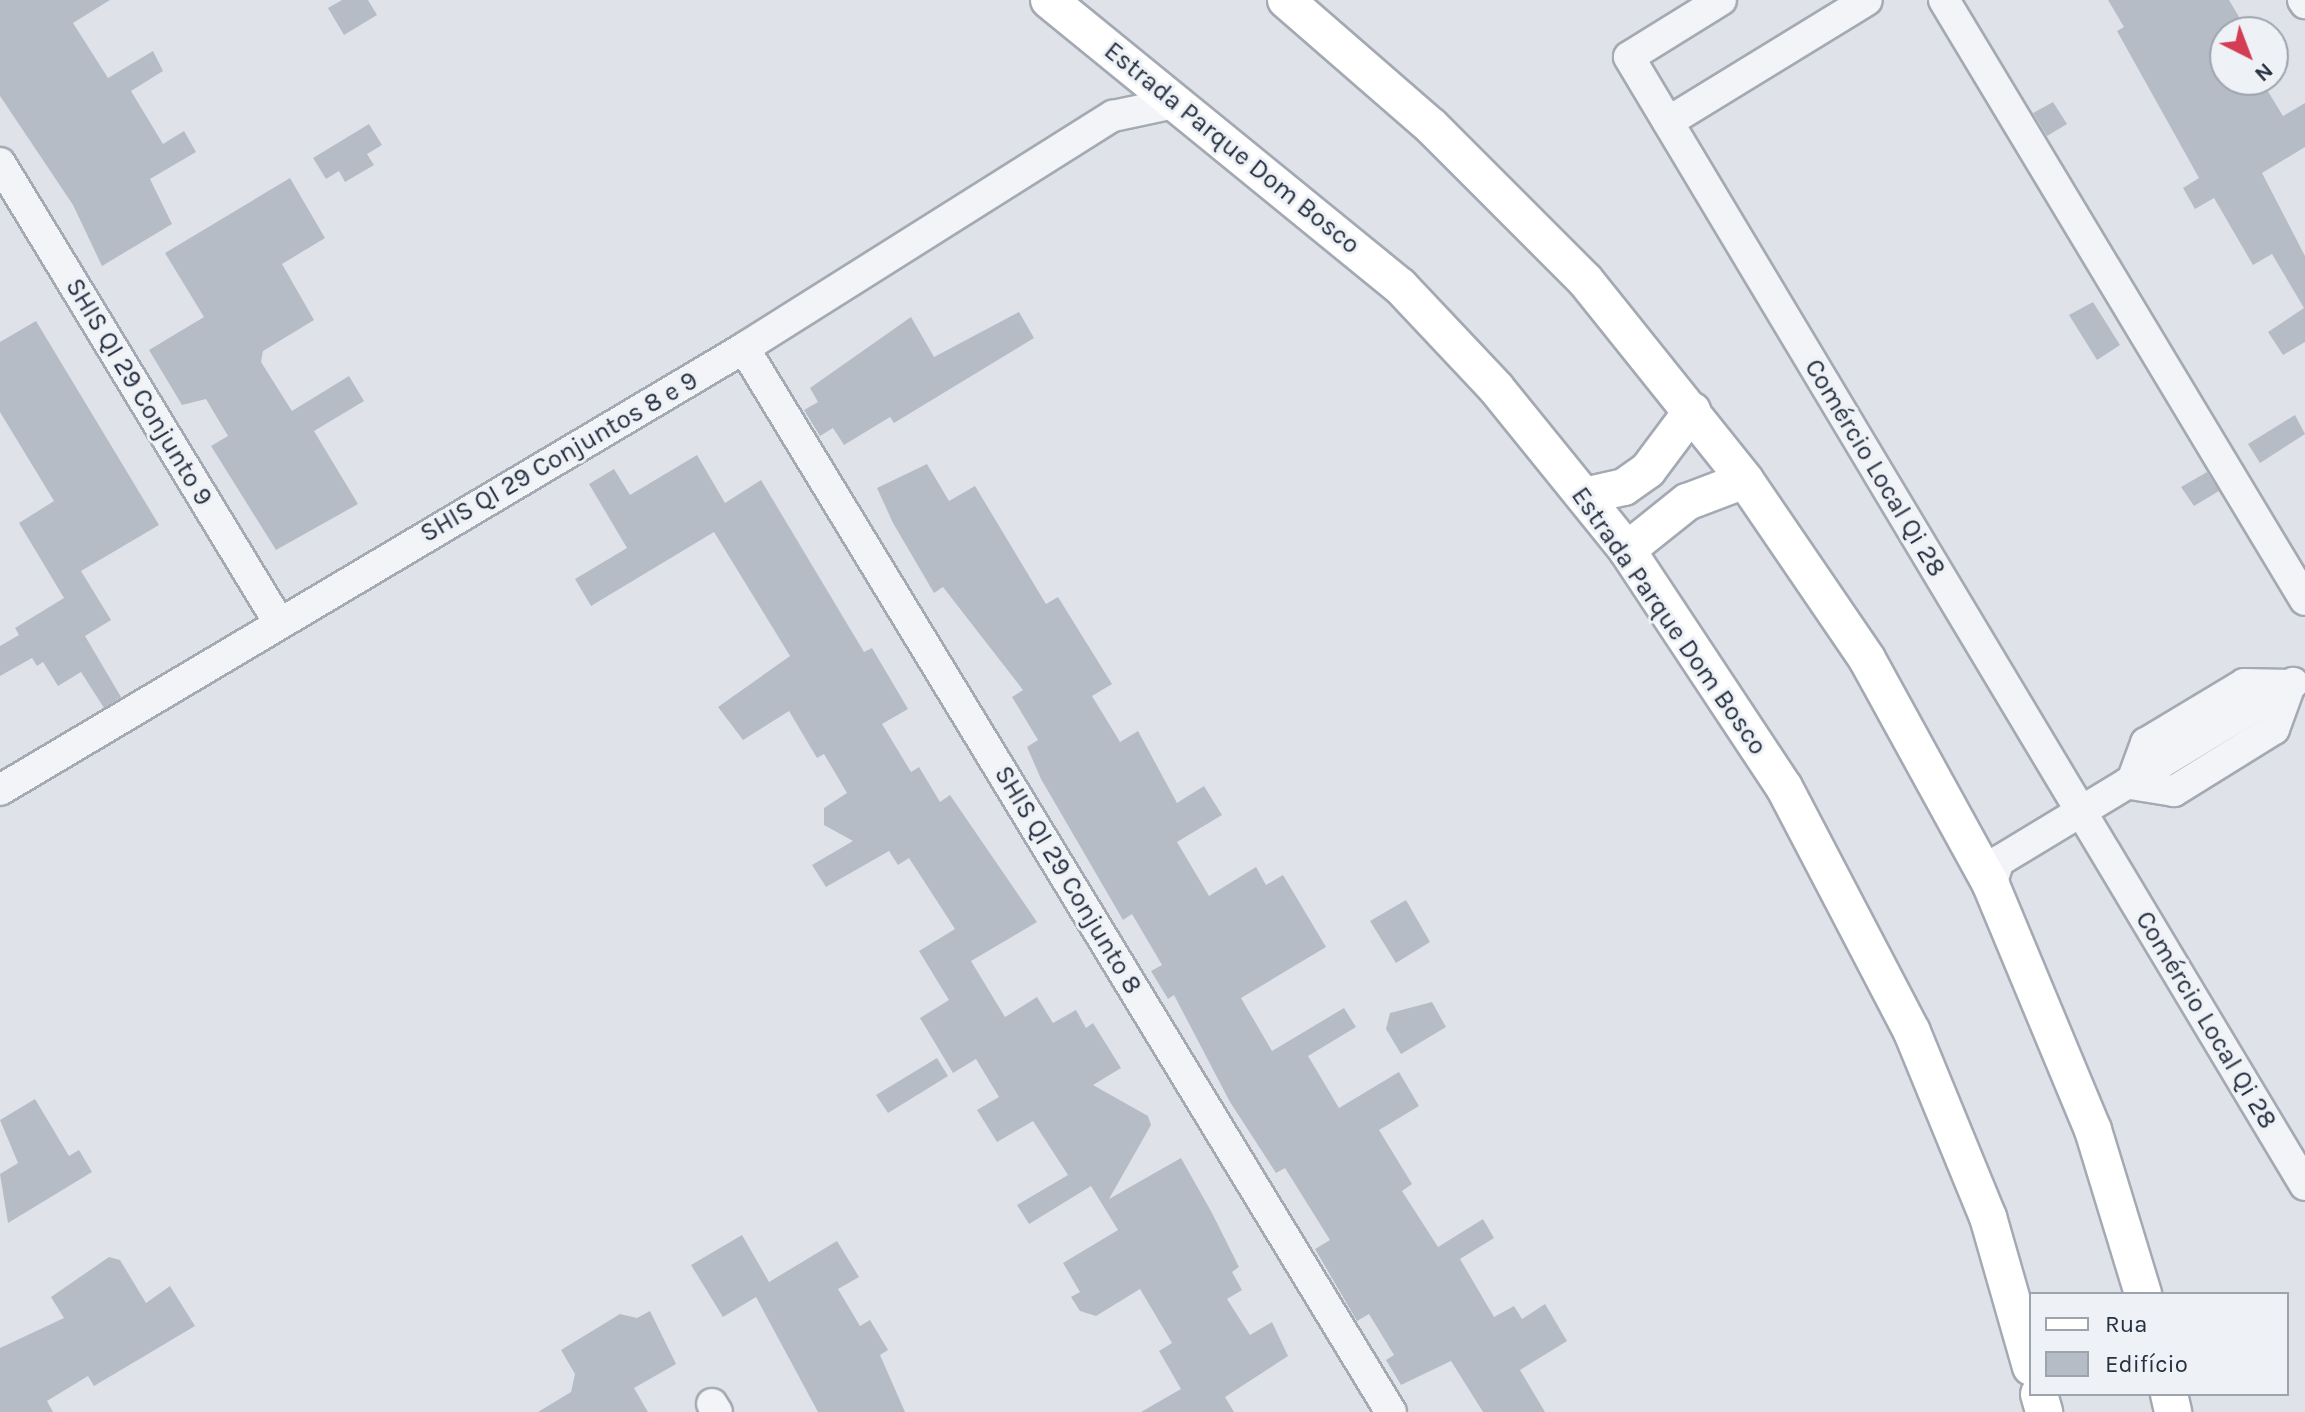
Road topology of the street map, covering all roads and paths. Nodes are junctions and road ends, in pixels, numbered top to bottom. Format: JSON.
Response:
{"nodes":[{"id":1,"x":1049,"y":0,"type":"edge"},
{"id":2,"x":1286,"y":0,"type":"edge"},
{"id":3,"x":1721,"y":0,"type":"edge"},
{"id":4,"x":1867,"y":0,"type":"edge"},
{"id":5,"x":1944,"y":0,"type":"edge"},
{"id":6,"x":1131,"y":64,"type":"junction"},
{"id":7,"x":1179,"y":102,"type":"junction"},
{"id":8,"x":1113,"y":116,"type":"junction"},
{"id":9,"x":1668,"y":122,"type":"junction"},
{"id":10,"x":0,"y":163,"type":"edge"},
{"id":11,"x":744,"y":348,"type":"junction"},
{"id":12,"x":1692,"y":411,"type":"junction"},
{"id":13,"x":1745,"y":480,"type":"junction"},
{"id":14,"x":1584,"y":496,"type":"junction"},
{"id":15,"x":1627,"y":550,"type":"junction"},
{"id":16,"x":2305,"y":600,"type":"edge"},
{"id":17,"x":278,"y":621,"type":"junction"},
{"id":18,"x":2298,"y":681,"type":"edge"},
{"id":19,"x":0,"y":790,"type":"edge"},
{"id":20,"x":2083,"y":815,"type":"junction"},
{"id":21,"x":1989,"y":867,"type":"junction"},
{"id":22,"x":2305,"y":1185,"type":"edge"},
{"id":23,"x":2142,"y":1292,"type":"edge"},
{"id":24,"x":2029,"y":1360,"type":"edge"},
{"id":25,"x":1391,"y":1412,"type":"edge"}],
"edges":[{"from":1,"to":6,"type":"main road","name":"Estrada Parque Dom Bosco"},
{"from":2,"to":12,"type":"main road"},
{"from":3,"to":9,"type":"street","name":"Comércio Local Qi 28"},
{"from":4,"to":9,"type":"street"},
{"from":5,"to":16,"type":"street"},
{"from":6,"to":7,"type":"main road","name":"Estrada Parque Dom Bosco"},
{"from":6,"to":8,"type":"street"},
{"from":7,"to":8,"type":"street","name":"SHIS QI 29 Conjuntos 8 e 9"},
{"from":7,"to":14,"type":"main road","name":"Estrada Parque Dom Bosco"},
{"from":8,"to":11,"type":"street","name":"SHIS QI 29 Conjuntos 8 e 9"},
{"from":9,"to":20,"type":"street","name":"Comércio Local Qi 28"},
{"from":10,"to":17,"type":"street","name":"SHIS QI 29 Conjunto 9"},
{"from":11,"to":17,"type":"street","name":"SHIS QI 29 Conjuntos 8 e 9"},
{"from":11,"to":25,"type":"street","name":"SHIS QI 29 Conjunto 8"},
{"from":12,"to":13,"type":"main road"},
{"from":12,"to":14,"type":"main road"},
{"from":13,"to":15,"type":"main road"},
{"from":13,"to":21,"type":"main road"},
{"from":14,"to":15,"type":"main road","name":"Estrada Parque Dom Bosco"},
{"from":15,"to":24,"type":"main road","name":"Estrada Parque Dom Bosco"},
{"from":17,"to":19,"type":"street","name":"SHIS QI 29 Conjuntos 8 e 9"},
{"from":18,"to":20,"type":"street"},
{"from":20,"to":21,"type":"street"},
{"from":20,"to":22,"type":"street","name":"Comércio Local Qi 28"},
{"from":21,"to":23,"type":"main road"}]}
